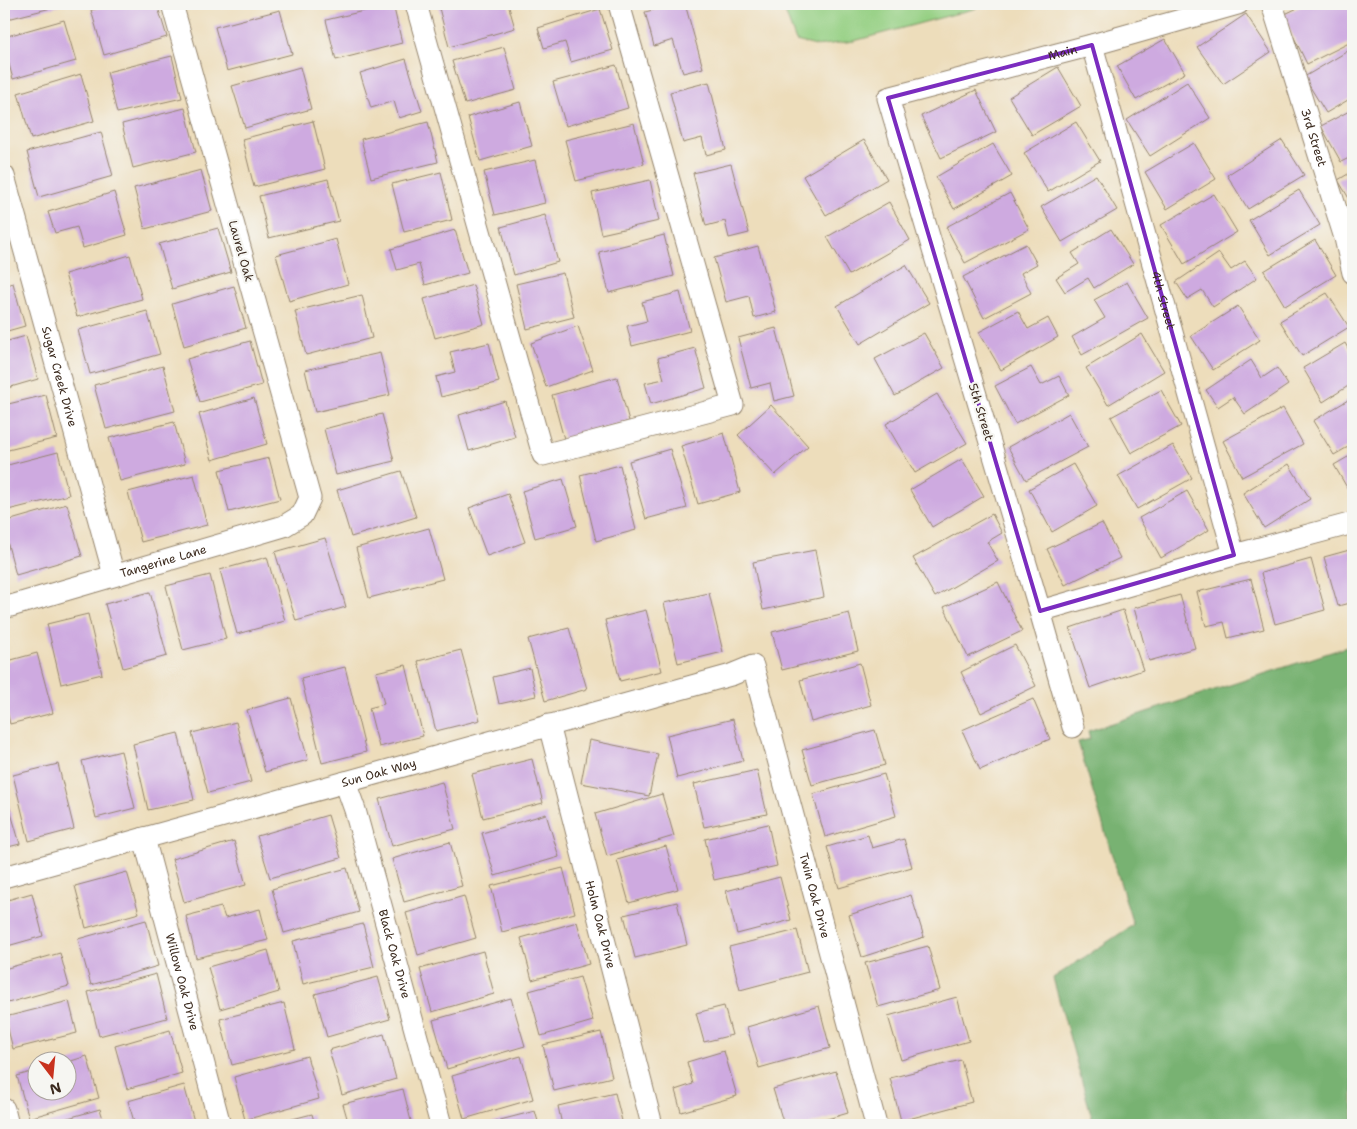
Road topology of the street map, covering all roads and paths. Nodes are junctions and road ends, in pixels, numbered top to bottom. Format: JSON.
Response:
{"nodes":[{"id":1,"x":172,"y":4,"type":"edge"},
{"id":2,"x":416,"y":4,"type":"edge"},
{"id":3,"x":620,"y":4,"type":"edge"},
{"id":4,"x":1238,"y":4,"type":"edge"},
{"id":5,"x":1272,"y":4,"type":"edge"},
{"id":6,"x":1092,"y":45,"type":"junction"},
{"id":7,"x":888,"y":98,"type":"joint"},
{"id":8,"x":4,"y":181,"type":"edge"},
{"id":9,"x":1349,"y":236,"type":"edge"},
{"id":10,"x":1353,"y":273,"type":"edge"},
{"id":11,"x":310,"y":498,"type":"joint"},
{"id":12,"x":1353,"y":523,"type":"edge"},
{"id":13,"x":1234,"y":555,"type":"junction"},
{"id":14,"x":114,"y":575,"type":"junction"},
{"id":15,"x":4,"y":608,"type":"edge"},
{"id":16,"x":1040,"y":611,"type":"junction"},
{"id":17,"x":753,"y":666,"type":"joint"},
{"id":18,"x":549,"y":725,"type":"junction"},
{"id":19,"x":1073,"y":727,"type":"dead end"},
{"id":20,"x":345,"y":782,"type":"junction"},
{"id":21,"x":144,"y":838,"type":"junction"},
{"id":22,"x":4,"y":877,"type":"edge"},
{"id":23,"x":4,"y":1109,"type":"edge"},
{"id":24,"x":8,"y":1125,"type":"edge"},
{"id":25,"x":220,"y":1125,"type":"edge"},
{"id":26,"x":441,"y":1125,"type":"edge"},
{"id":27,"x":652,"y":1125,"type":"edge"},
{"id":28,"x":876,"y":1125,"type":"edge"}],
"edges":[{"from":1,"to":11,"type":"street","name":"Laurel Oak"},
{"from":2,"to":3,"type":"street"},
{"from":4,"to":6,"type":"street","name":"Main"},
{"from":5,"to":9,"type":"street","name":"3rd Street"},
{"from":6,"to":7,"type":"street","name":"Main"},
{"from":6,"to":13,"type":"street","name":"4th Street"},
{"from":7,"to":16,"type":"street","name":"5th Street"},
{"from":8,"to":14,"type":"street","name":"Sugar Creek Drive"},
{"from":9,"to":10,"type":"street","name":"3rd Street"},
{"from":11,"to":14,"type":"street","name":"Tangerine Lane"},
{"from":12,"to":13,"type":"street"},
{"from":13,"to":16,"type":"street"},
{"from":14,"to":15,"type":"street","name":"Tangerine Lane"},
{"from":16,"to":19,"type":"street","name":"5th Street"},
{"from":17,"to":18,"type":"street","name":"Sun Oak Way"},
{"from":17,"to":28,"type":"street","name":"Twin Oak Drive"},
{"from":18,"to":20,"type":"street","name":"Sun Oak Way"},
{"from":18,"to":27,"type":"street","name":"Holm Oak Drive"},
{"from":20,"to":21,"type":"street","name":"Sun Oak Way"},
{"from":20,"to":26,"type":"street","name":"Black Oak Drive"},
{"from":21,"to":22,"type":"street","name":"Sun Oak Way"},
{"from":21,"to":25,"type":"street","name":"Willow Oak Drive"},
{"from":23,"to":24,"type":"street"}]}
